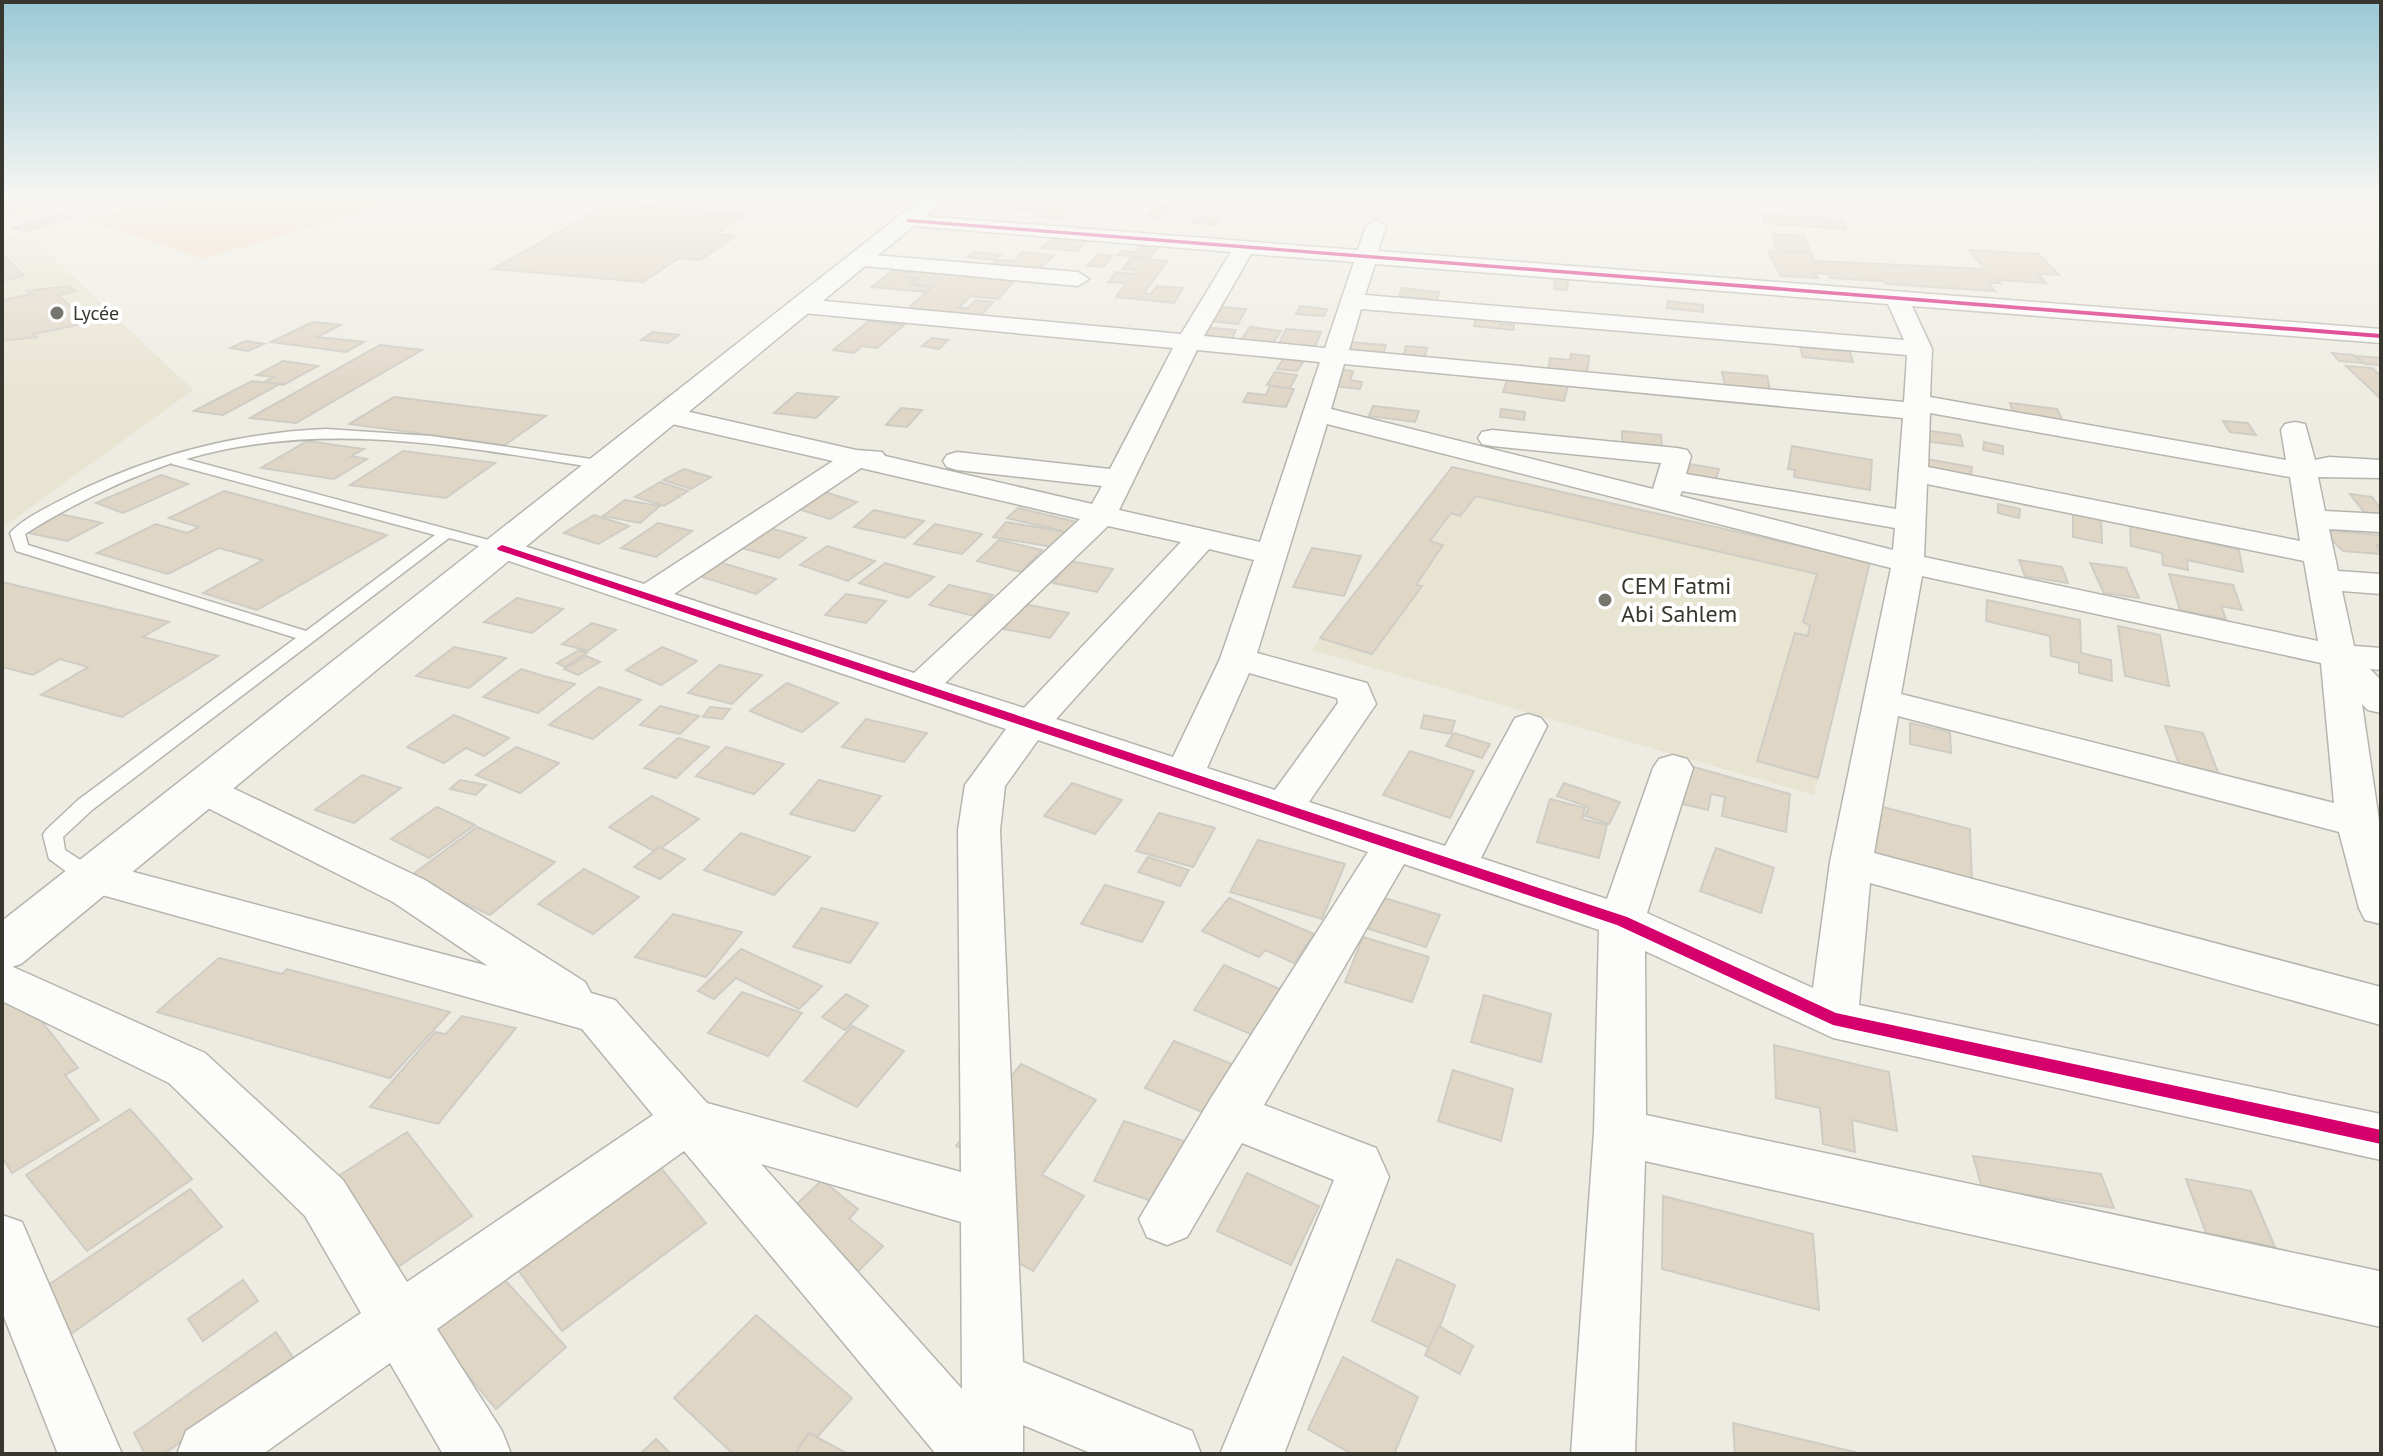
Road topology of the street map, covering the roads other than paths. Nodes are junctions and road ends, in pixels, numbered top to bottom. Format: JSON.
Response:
{"nodes":[{"id":1,"x":857,"y":263,"type":"edge"},
{"id":2,"x":895,"y":263,"type":"edge"},
{"id":3,"x":1090,"y":263,"type":"edge"},
{"id":4,"x":1235,"y":263,"type":"edge"},
{"id":5,"x":1364,"y":263,"type":"edge"},
{"id":6,"x":1443,"y":263,"type":"edge"},
{"id":7,"x":1078,"y":279,"type":"junction"},
{"id":8,"x":1897,"y":298,"type":"junction"},
{"id":9,"x":1352,"y":301,"type":"junction"},
{"id":10,"x":803,"y":306,"type":"junction"},
{"id":11,"x":1036,"y":327,"type":"junction"},
{"id":12,"x":2381,"y":336,"type":"edge"},
{"id":13,"x":1189,"y":341,"type":"junction"},
{"id":14,"x":1920,"y":349,"type":"junction"},
{"id":15,"x":1335,"y":354,"type":"junction"},
{"id":16,"x":1917,"y":407,"type":"junction"},
{"id":17,"x":1317,"y":413,"type":"junction"},
{"id":18,"x":668,"y":415,"type":"junction"},
{"id":19,"x":1365,"y":425,"type":"junction"},
{"id":20,"x":2295,"y":430,"type":"dead end"},
{"id":21,"x":857,"y":458,"type":"junction"},
{"id":22,"x":175,"y":460,"type":"junction"},
{"id":23,"x":605,"y":465,"type":"junction"},
{"id":24,"x":2381,"y":469,"type":"edge"},
{"id":25,"x":2302,"y":471,"type":"junction"},
{"id":26,"x":1913,"y":473,"type":"junction"},
{"id":27,"x":1120,"y":479,"type":"junction"},
{"id":28,"x":1667,"y":491,"type":"junction"},
{"id":29,"x":1101,"y":516,"type":"junction"},
{"id":30,"x":2312,"y":519,"type":"junction"},
{"id":31,"x":1910,"y":521,"type":"junction"},
{"id":32,"x":2381,"y":523,"type":"edge"},
{"id":33,"x":448,"y":532,"type":"junction"},
{"id":34,"x":1202,"y":538,"type":"junction"},
{"id":35,"x":502,"y":548,"type":"junction"},
{"id":36,"x":1271,"y":554,"type":"junction"},
{"id":37,"x":1908,"y":563,"type":"junction"},
{"id":38,"x":2321,"y":567,"type":"junction"},
{"id":39,"x":2381,"y":584,"type":"edge"},
{"id":40,"x":648,"y":596,"type":"junction"},
{"id":41,"x":309,"y":637,"type":"junction"},
{"id":42,"x":2338,"y":656,"type":"junction"},
{"id":43,"x":1238,"y":659,"type":"junction"},
{"id":44,"x":2381,"y":659,"type":"edge"},
{"id":45,"x":921,"y":686,"type":"junction"},
{"id":46,"x":1881,"y":700,"type":"junction"},
{"id":47,"x":2381,"y":702,"type":"edge"},
{"id":48,"x":1029,"y":725,"type":"junction"},
{"id":49,"x":1528,"y":726,"type":"dead end"},
{"id":50,"x":1673,"y":768,"type":"dead end"},
{"id":51,"x":1185,"y":773,"type":"junction"},
{"id":52,"x":202,"y":789,"type":"junction"},
{"id":53,"x":1284,"y":807,"type":"junction"},
{"id":54,"x":2357,"y":823,"type":"junction"},
{"id":55,"x":1395,"y":844,"type":"junction"},
{"id":56,"x":1851,"y":862,"type":"junction"},
{"id":57,"x":1456,"y":865,"type":"junction"},
{"id":58,"x":92,"y":877,"type":"junction"},
{"id":59,"x":2381,"y":908,"type":"edge"},
{"id":60,"x":1622,"y":921,"type":"junction"},
{"id":61,"x":2,"y":950,"type":"edge"},
{"id":62,"x":2,"y":980,"type":"edge"},
{"id":63,"x":2381,"y":1006,"type":"edge"},
{"id":64,"x":598,"y":1014,"type":"junction"},
{"id":65,"x":1833,"y":1019,"type":"junction"},
{"id":66,"x":1229,"y":1114,"type":"junction"},
{"id":67,"x":687,"y":1120,"type":"junction"},
{"id":68,"x":1620,"y":1132,"type":"junction"},
{"id":69,"x":2381,"y":1137,"type":"edge"},
{"id":70,"x":987,"y":1204,"type":"junction"},
{"id":71,"x":1167,"y":1219,"type":"dead end"},
{"id":72,"x":2,"y":1241,"type":"edge"},
{"id":73,"x":2379,"y":1299,"type":"dead end"},
{"id":74,"x":399,"y":1323,"type":"junction"},
{"id":75,"x":993,"y":1381,"type":"junction"},
{"id":76,"x":90,"y":1454,"type":"edge"},
{"id":77,"x":209,"y":1454,"type":"edge"},
{"id":78,"x":479,"y":1454,"type":"edge"},
{"id":79,"x":977,"y":1454,"type":"edge"},
{"id":80,"x":991,"y":1454,"type":"edge"},
{"id":81,"x":1169,"y":1454,"type":"edge"},
{"id":82,"x":1252,"y":1454,"type":"edge"},
{"id":83,"x":1603,"y":1454,"type":"edge"}],
"edges":[{"from":1,"to":10,"type":"main road"},
{"from":2,"to":7,"type":"street"},
{"from":3,"to":7,"type":"street"},
{"from":4,"to":13,"type":"street"},
{"from":5,"to":9,"type":"street"},
{"from":6,"to":8,"type":"street"},
{"from":7,"to":11,"type":"street"},
{"from":8,"to":12,"type":"street"},
{"from":8,"to":14,"type":"street"},
{"from":9,"to":14,"type":"street"},
{"from":9,"to":15,"type":"street"},
{"from":10,"to":11,"type":"street"},
{"from":10,"to":18,"type":"main road"},
{"from":11,"to":13,"type":"street"},
{"from":13,"to":15,"type":"street"},
{"from":13,"to":27,"type":"street"},
{"from":14,"to":16,"type":"street"},
{"from":15,"to":16,"type":"street"},
{"from":15,"to":17,"type":"street"},
{"from":16,"to":25,"type":"street"},
{"from":16,"to":26,"type":"street"},
{"from":17,"to":19,"type":"street"},
{"from":17,"to":36,"type":"street"},
{"from":18,"to":21,"type":"street"},
{"from":18,"to":23,"type":"main road"},
{"from":19,"to":28,"type":"street"},
{"from":19,"to":28,"type":"street"},
{"from":20,"to":25,"type":"street"},
{"from":21,"to":27,"type":"street"},
{"from":21,"to":29,"type":"street"},
{"from":21,"to":40,"type":"street"},
{"from":22,"to":23,"type":"lane"},
{"from":22,"to":33,"type":"lane"},
{"from":22,"to":41,"type":"lane"},
{"from":23,"to":35,"type":"main road"},
{"from":24,"to":25,"type":"street"},
{"from":25,"to":30,"type":"street"},
{"from":26,"to":31,"type":"street"},
{"from":26,"to":38,"type":"street"},
{"from":27,"to":29,"type":"street"},
{"from":28,"to":31,"type":"street"},
{"from":28,"to":37,"type":"street"},
{"from":29,"to":34,"type":"street"},
{"from":29,"to":45,"type":"street"},
{"from":30,"to":32,"type":"street"},
{"from":30,"to":38,"type":"street"},
{"from":31,"to":37,"type":"street"},
{"from":33,"to":35,"type":"lane"},
{"from":33,"to":41,"type":"lane"},
{"from":34,"to":36,"type":"street"},
{"from":34,"to":48,"type":"street"},
{"from":35,"to":40,"type":"street"},
{"from":35,"to":52,"type":"main road"},
{"from":36,"to":43,"type":"street"},
{"from":37,"to":42,"type":"street"},
{"from":37,"to":46,"type":"street"},
{"from":38,"to":39,"type":"street"},
{"from":38,"to":42,"type":"street"},
{"from":40,"to":45,"type":"street"},
{"from":41,"to":58,"type":"lane"},
{"from":42,"to":44,"type":"street"},
{"from":42,"to":47,"type":"street"},
{"from":42,"to":54,"type":"street"},
{"from":43,"to":51,"type":"street"},
{"from":43,"to":53,"type":"street"},
{"from":45,"to":48,"type":"street"},
{"from":46,"to":54,"type":"street"},
{"from":46,"to":56,"type":"street"},
{"from":48,"to":51,"type":"street"},
{"from":48,"to":70,"type":"street"},
{"from":49,"to":57,"type":"street"},
{"from":50,"to":60,"type":"street"},
{"from":51,"to":53,"type":"street"},
{"from":52,"to":58,"type":"main road"},
{"from":52,"to":64,"type":"street"},
{"from":53,"to":55,"type":"street"},
{"from":54,"to":59,"type":"street"},
{"from":55,"to":57,"type":"street"},
{"from":55,"to":66,"type":"street"},
{"from":56,"to":63,"type":"street"},
{"from":56,"to":65,"type":"street"},
{"from":57,"to":60,"type":"street"},
{"from":58,"to":61,"type":"main road"},
{"from":58,"to":64,"type":"street"},
{"from":60,"to":65,"type":"street"},
{"from":60,"to":68,"type":"street"},
{"from":62,"to":74,"type":"street"},
{"from":64,"to":67,"type":"street"},
{"from":65,"to":69,"type":"street"},
{"from":66,"to":71,"type":"street"},
{"from":66,"to":82,"type":"street"},
{"from":67,"to":70,"type":"street"},
{"from":67,"to":74,"type":"street"},
{"from":67,"to":79,"type":"street"},
{"from":68,"to":73,"type":"street"},
{"from":68,"to":83,"type":"street"},
{"from":70,"to":75,"type":"street"},
{"from":72,"to":76,"type":"street"},
{"from":74,"to":77,"type":"street"},
{"from":74,"to":78,"type":"street"},
{"from":75,"to":80,"type":"street"},
{"from":75,"to":81,"type":"street"}]}
